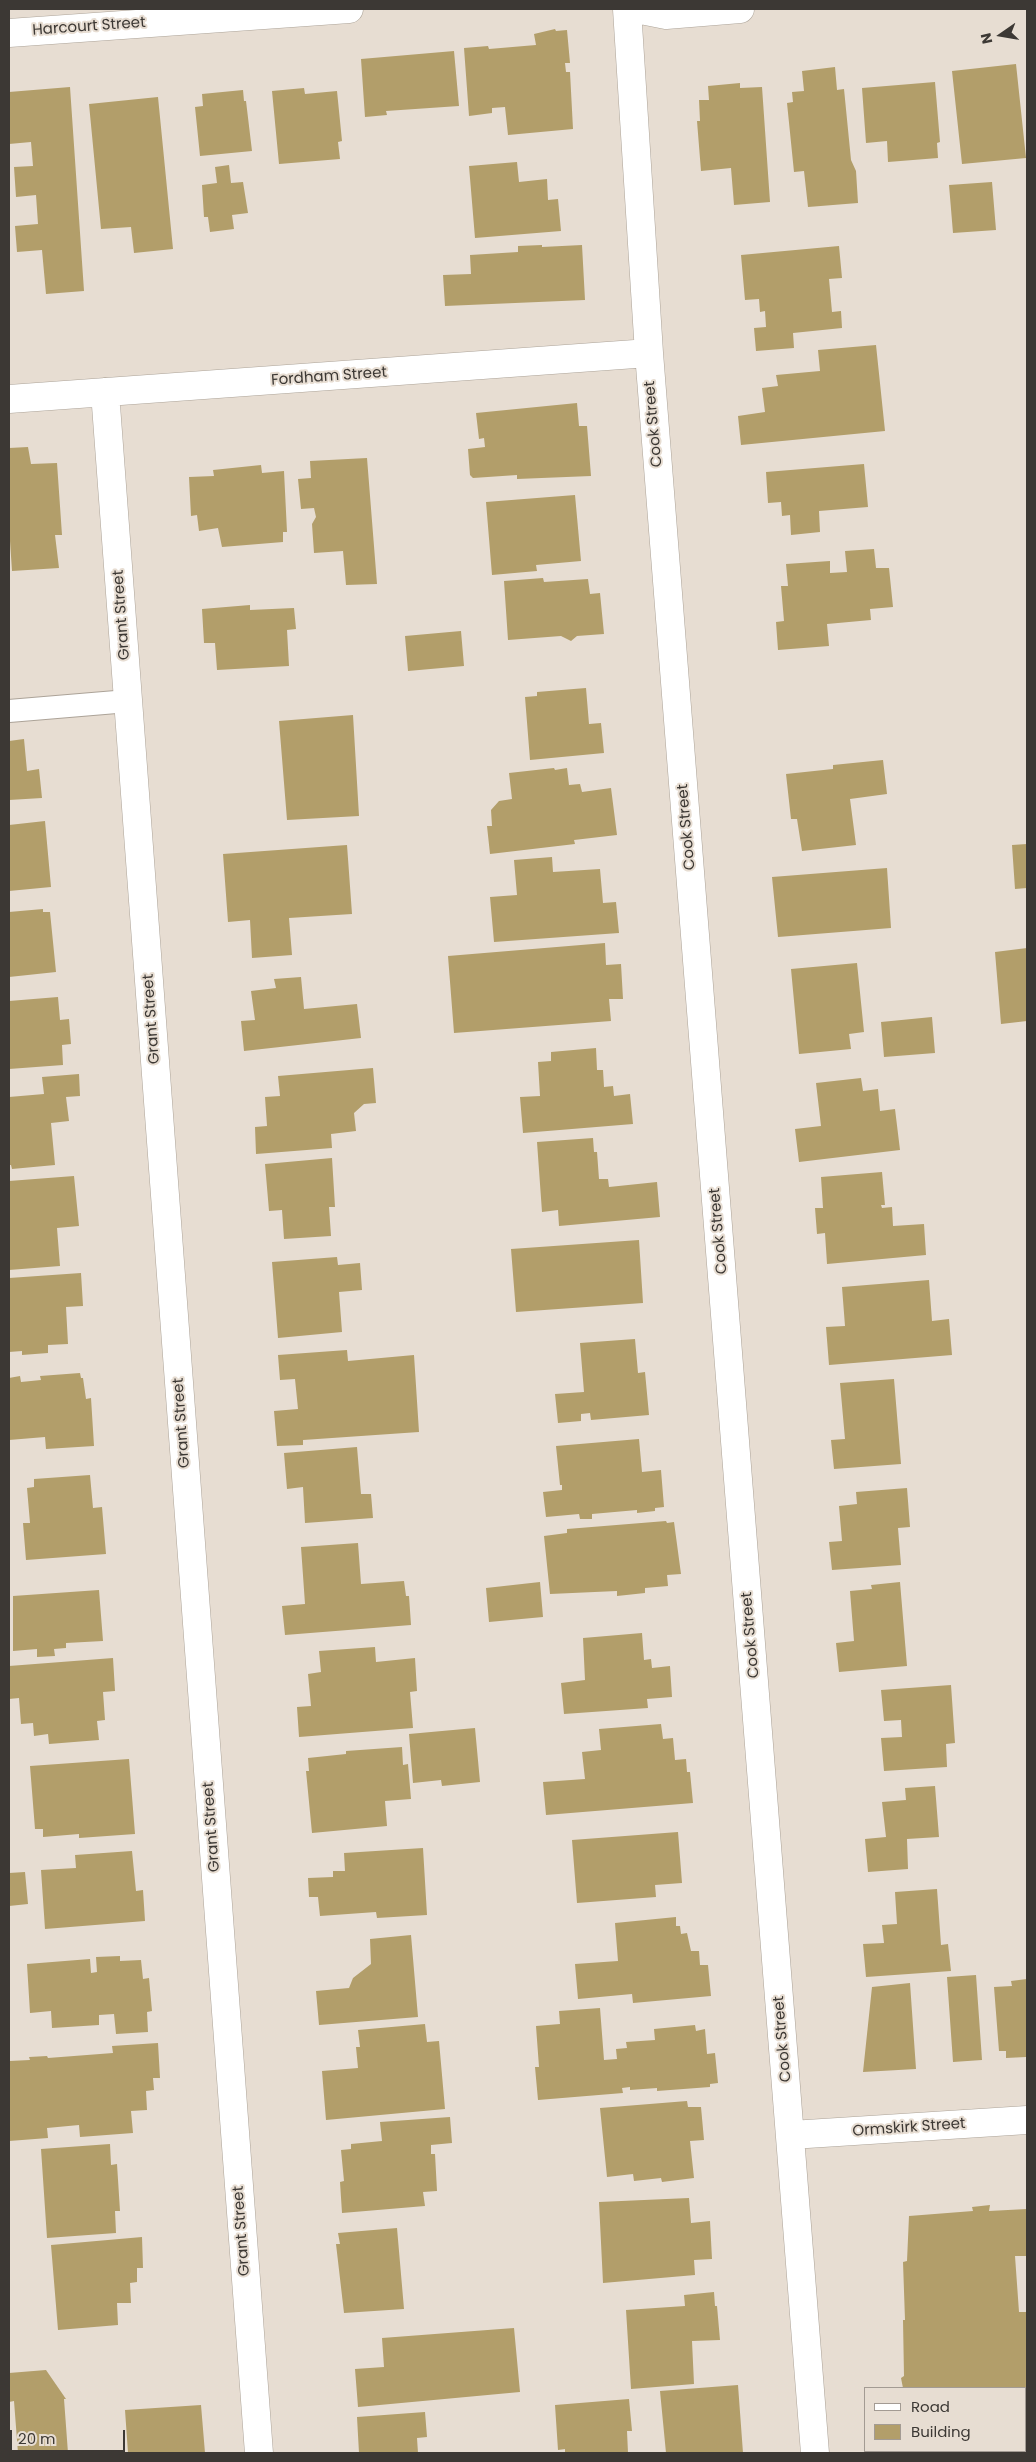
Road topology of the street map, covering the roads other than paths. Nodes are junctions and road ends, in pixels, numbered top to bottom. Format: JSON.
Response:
{"nodes":[{"id":1,"x":349,"y":9,"type":"edge"},
{"id":2,"x":626,"y":9,"type":"edge"},
{"id":3,"x":636,"y":9,"type":"edge"},
{"id":4,"x":740,"y":9,"type":"edge"},
{"id":5,"x":9,"y":33,"type":"edge"},
{"id":6,"x":649,"y":354,"type":"junction"},
{"id":7,"x":106,"y":392,"type":"junction"},
{"id":8,"x":9,"y":399,"type":"edge"},
{"id":9,"x":128,"y":701,"type":"junction"},
{"id":10,"x":9,"y":711,"type":"edge"},
{"id":11,"x":1027,"y":2120,"type":"edge"},
{"id":12,"x":791,"y":2135,"type":"junction"},
{"id":13,"x":259,"y":2453,"type":"edge"},
{"id":14,"x":815,"y":2453,"type":"edge"}],
"edges":[{"from":1,"to":5,"type":"street","name":"Harcourt Street"},
{"from":2,"to":6,"type":"street","name":"Cook Street"},
{"from":3,"to":4,"type":"street"},
{"from":6,"to":7,"type":"street","name":"Fordham Street"},
{"from":6,"to":12,"type":"street","name":"Cook Street"},
{"from":7,"to":8,"type":"street","name":"Fordham Street"},
{"from":7,"to":9,"type":"street","name":"Grant Street"},
{"from":9,"to":10,"type":"lane"},
{"from":9,"to":13,"type":"street","name":"Grant Street"},
{"from":11,"to":12,"type":"street","name":"Ormskirk Street"},
{"from":12,"to":14,"type":"street","name":"Cook Street"}]}
